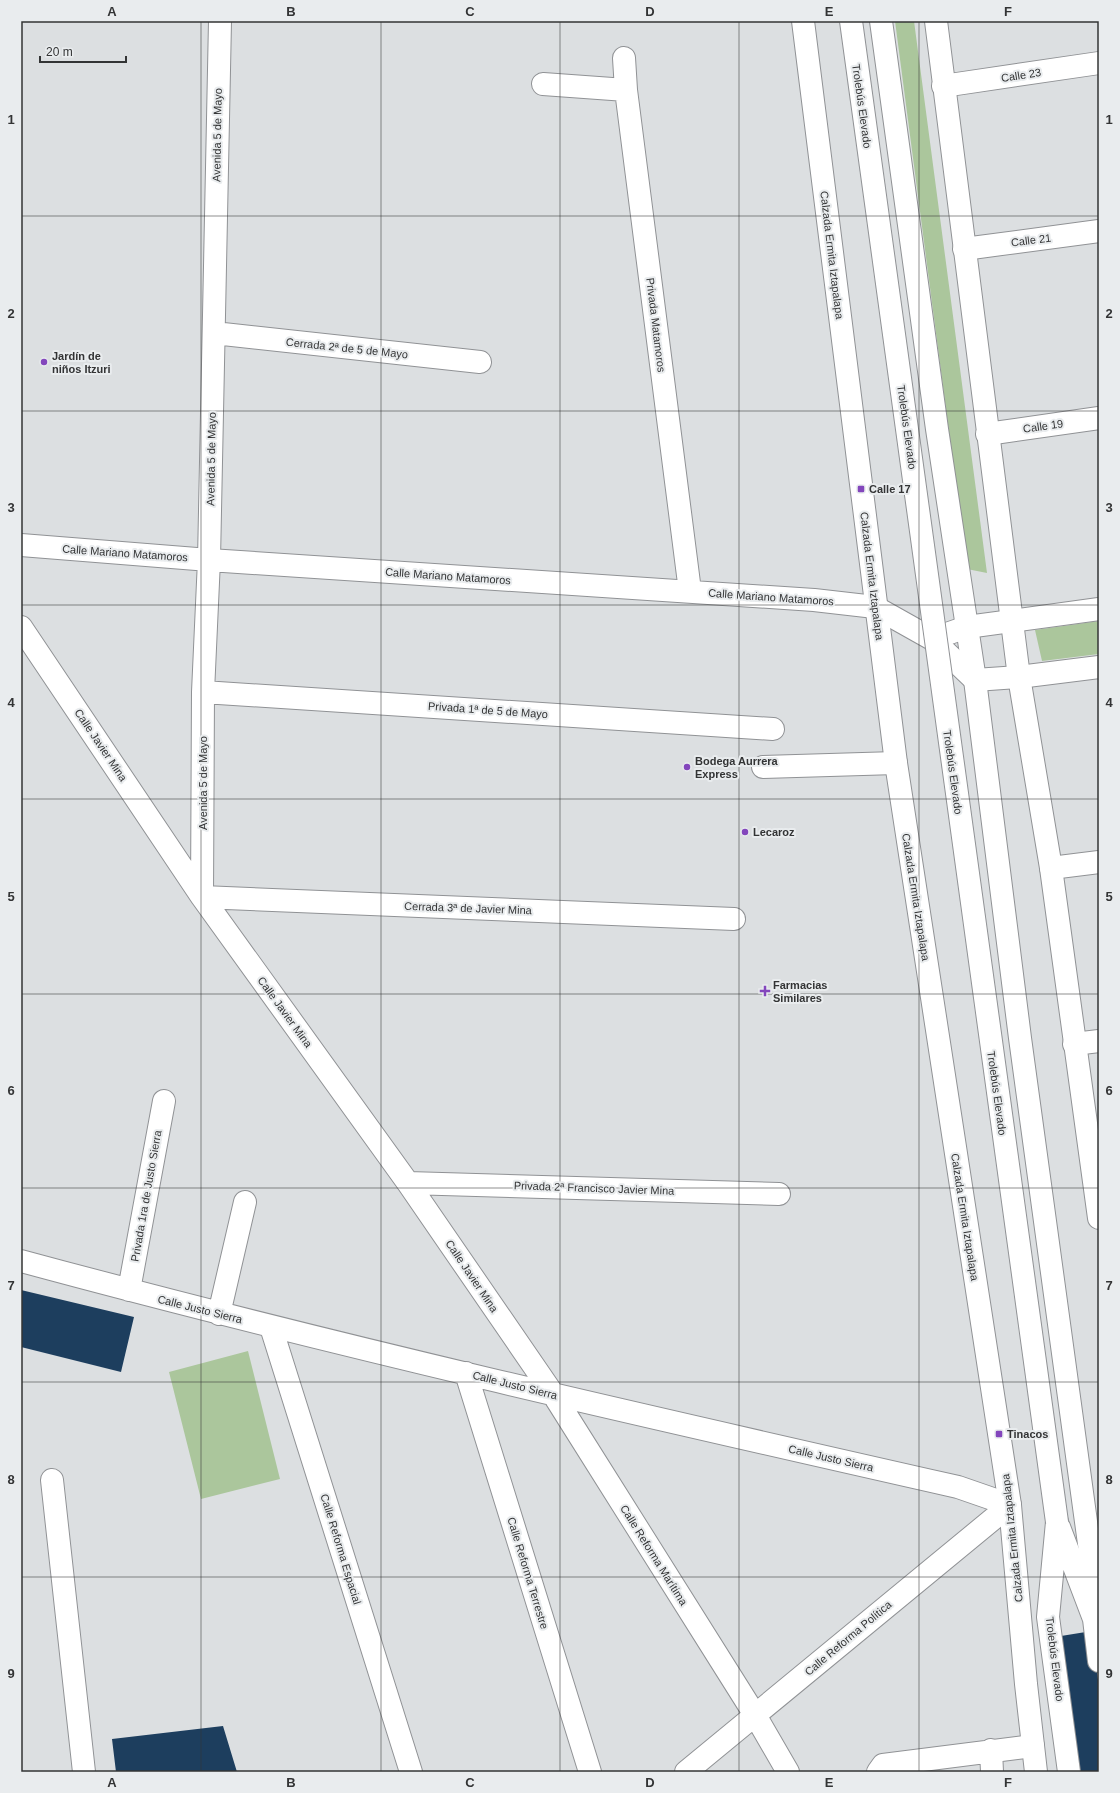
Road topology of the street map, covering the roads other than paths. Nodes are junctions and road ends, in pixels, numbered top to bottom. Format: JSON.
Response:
{"nodes":[{"id":1,"x":220,"y":21,"type":"edge"},
{"id":2,"x":803,"y":21,"type":"edge"},
{"id":3,"x":850,"y":21,"type":"edge"},
{"id":4,"x":881,"y":21,"type":"edge"},
{"id":5,"x":936,"y":21,"type":"edge"},
{"id":6,"x":624,"y":58,"type":"dead end"},
{"id":7,"x":1099,"y":63,"type":"edge"},
{"id":8,"x":543,"y":84,"type":"dead end"},
{"id":9,"x":944,"y":86,"type":"junction"},
{"id":10,"x":626,"y":90,"type":"junction"},
{"id":11,"x":1099,"y":231,"type":"edge"},
{"id":12,"x":964,"y":249,"type":"junction"},
{"id":13,"x":214,"y":334,"type":"junction"},
{"id":14,"x":480,"y":362,"type":"dead end"},
{"id":15,"x":1099,"y":418,"type":"edge"},
{"id":16,"x":987,"y":434,"type":"junction"},
{"id":17,"x":21,"y":545,"type":"edge"},
{"id":18,"x":209,"y":560,"type":"junction"},
{"id":19,"x":690,"y":591,"type":"junction"},
{"id":20,"x":875,"y":607,"type":"junction"},
{"id":21,"x":1099,"y":609,"type":"edge"},
{"id":22,"x":1011,"y":620,"type":"junction"},
{"id":23,"x":967,"y":626,"type":"junction"},
{"id":24,"x":21,"y":627,"type":"edge"},
{"id":25,"x":932,"y":639,"type":"junction"},
{"id":26,"x":1099,"y":667,"type":"edge"},
{"id":27,"x":1019,"y":677,"type":"junction"},
{"id":28,"x":975,"y":680,"type":"junction"},
{"id":29,"x":203,"y":692,"type":"junction"},
{"id":30,"x":773,"y":729,"type":"dead end"},
{"id":31,"x":896,"y":763,"type":"junction"},
{"id":32,"x":763,"y":768,"type":"dead end"},
{"id":33,"x":1099,"y":862,"type":"edge"},
{"id":34,"x":1051,"y":868,"type":"junction"},
{"id":35,"x":202,"y":897,"type":"junction"},
{"id":36,"x":734,"y":919,"type":"dead end"},
{"id":37,"x":1099,"y":1041,"type":"edge"},
{"id":38,"x":1074,"y":1044,"type":"junction"},
{"id":39,"x":164,"y":1101,"type":"dead end"},
{"id":40,"x":408,"y":1183,"type":"junction"},
{"id":41,"x":779,"y":1194,"type":"dead end"},
{"id":42,"x":245,"y":1202,"type":"dead end"},
{"id":43,"x":1099,"y":1218,"type":"edge"},
{"id":44,"x":21,"y":1261,"type":"edge"},
{"id":45,"x":129,"y":1290,"type":"junction"},
{"id":46,"x":219,"y":1314,"type":"junction"},
{"id":47,"x":271,"y":1327,"type":"junction"},
{"id":48,"x":466,"y":1373,"type":"junction"},
{"id":49,"x":553,"y":1394,"type":"junction"},
{"id":50,"x":52,"y":1480,"type":"dead end"},
{"id":51,"x":1010,"y":1505,"type":"junction"},
{"id":52,"x":1057,"y":1522,"type":"junction"},
{"id":53,"x":1099,"y":1617,"type":"edge"},
{"id":54,"x":1099,"y":1661,"type":"edge"},
{"id":55,"x":755,"y":1715,"type":"junction"},
{"id":56,"x":1033,"y":1746,"type":"junction"},
{"id":57,"x":991,"y":1750,"type":"junction"},
{"id":58,"x":84,"y":1772,"type":"edge"},
{"id":59,"x":411,"y":1772,"type":"edge"},
{"id":60,"x":590,"y":1772,"type":"edge"},
{"id":61,"x":686,"y":1772,"type":"edge"},
{"id":62,"x":788,"y":1772,"type":"edge"},
{"id":63,"x":878,"y":1772,"type":"edge"},
{"id":64,"x":992,"y":1772,"type":"edge"},
{"id":65,"x":1036,"y":1772,"type":"edge"},
{"id":66,"x":1069,"y":1772,"type":"edge"}],
"edges":[{"from":1,"to":13,"type":"street","name":"Avenida 5 de Mayo"},
{"from":2,"to":20,"type":"street","name":"Calzada Ermita Iztapalapa"},
{"from":3,"to":52,"type":"street","name":"Trolebús Elevado","bridge":true},
{"from":4,"to":23,"type":"street"},
{"from":5,"to":9,"type":"street"},
{"from":6,"to":10,"type":"street","name":"Privada Matamoros"},
{"from":7,"to":9,"type":"street","name":"Calle 23"},
{"from":8,"to":10,"type":"street"},
{"from":9,"to":12,"type":"street"},
{"from":10,"to":19,"type":"street","name":"Privada Matamoros"},
{"from":11,"to":12,"type":"street","name":"Calle 21"},
{"from":12,"to":16,"type":"street"},
{"from":13,"to":14,"type":"street","name":"Cerrada 2ª de 5 de Mayo"},
{"from":13,"to":18,"type":"street","name":"Avenida 5 de Mayo"},
{"from":15,"to":16,"type":"street","name":"Calle 19"},
{"from":16,"to":22,"type":"street"},
{"from":17,"to":18,"type":"street","name":"Calle Mariano Matamoros"},
{"from":18,"to":19,"type":"street","name":"Calle Mariano Matamoros"},
{"from":18,"to":29,"type":"street","name":"Avenida 5 de Mayo"},
{"from":19,"to":20,"type":"street","name":"Calle Mariano Matamoros"},
{"from":20,"to":25,"type":"street"},
{"from":20,"to":31,"type":"street","name":"Calzada Ermita Iztapalapa"},
{"from":21,"to":22,"type":"street"},
{"from":22,"to":23,"type":"street"},
{"from":22,"to":27,"type":"street"},
{"from":23,"to":25,"type":"street"},
{"from":23,"to":28,"type":"street"},
{"from":24,"to":35,"type":"street","name":"Calle Javier Mina"},
{"from":25,"to":28,"type":"street"},
{"from":26,"to":27,"type":"street"},
{"from":27,"to":28,"type":"street"},
{"from":27,"to":34,"type":"street"},
{"from":28,"to":53,"type":"street"},
{"from":29,"to":30,"type":"street","name":"Privada 1ª de 5 de Mayo"},
{"from":29,"to":35,"type":"street","name":"Avenida 5 de Mayo"},
{"from":31,"to":32,"type":"street"},
{"from":31,"to":51,"type":"street","name":"Calzada Ermita Iztapalapa"},
{"from":33,"to":34,"type":"street"},
{"from":34,"to":38,"type":"street"},
{"from":35,"to":36,"type":"street","name":"Cerrada 3ª de Javier Mina"},
{"from":35,"to":40,"type":"street","name":"Calle Javier Mina"},
{"from":37,"to":38,"type":"street"},
{"from":38,"to":43,"type":"street"},
{"from":39,"to":45,"type":"street","name":"Privada 1ra de Justo Sierra"},
{"from":40,"to":41,"type":"street","name":"Privada 2ª Francisco Javier Mina"},
{"from":40,"to":49,"type":"street","name":"Calle Javier Mina"},
{"from":42,"to":46,"type":"street"},
{"from":44,"to":45,"type":"street","name":"Calle Justo Sierra"},
{"from":45,"to":46,"type":"street","name":"Calle Justo Sierra"},
{"from":46,"to":47,"type":"street","name":"Calle Justo Sierra"},
{"from":47,"to":48,"type":"street","name":"Calle Justo Sierra"},
{"from":47,"to":59,"type":"street","name":"Calle Reforma Espacial"},
{"from":48,"to":49,"type":"street","name":"Calle Justo Sierra"},
{"from":48,"to":60,"type":"street","name":"Calle Reforma Terrestre"},
{"from":49,"to":51,"type":"street","name":"Calle Justo Sierra"},
{"from":49,"to":55,"type":"street","name":"Calle Reforma Marítima"},
{"from":50,"to":58,"type":"street"},
{"from":51,"to":55,"type":"street","name":"Calle Reforma Política"},
{"from":51,"to":56,"type":"street","name":"Calzada Ermita Iztapalapa"},
{"from":52,"to":54,"type":"street","name":"Trolebús Elevado"},
{"from":52,"to":66,"type":"street","name":"Trolebús Elevado"},
{"from":55,"to":61,"type":"street","name":"Calle Reforma Política"},
{"from":55,"to":62,"type":"street","name":"Calle Reforma Marítima"},
{"from":56,"to":57,"type":"street"},
{"from":56,"to":65,"type":"street","name":"Calzada Ermita Iztapalapa"},
{"from":57,"to":63,"type":"street"},
{"from":57,"to":64,"type":"street"}]}
